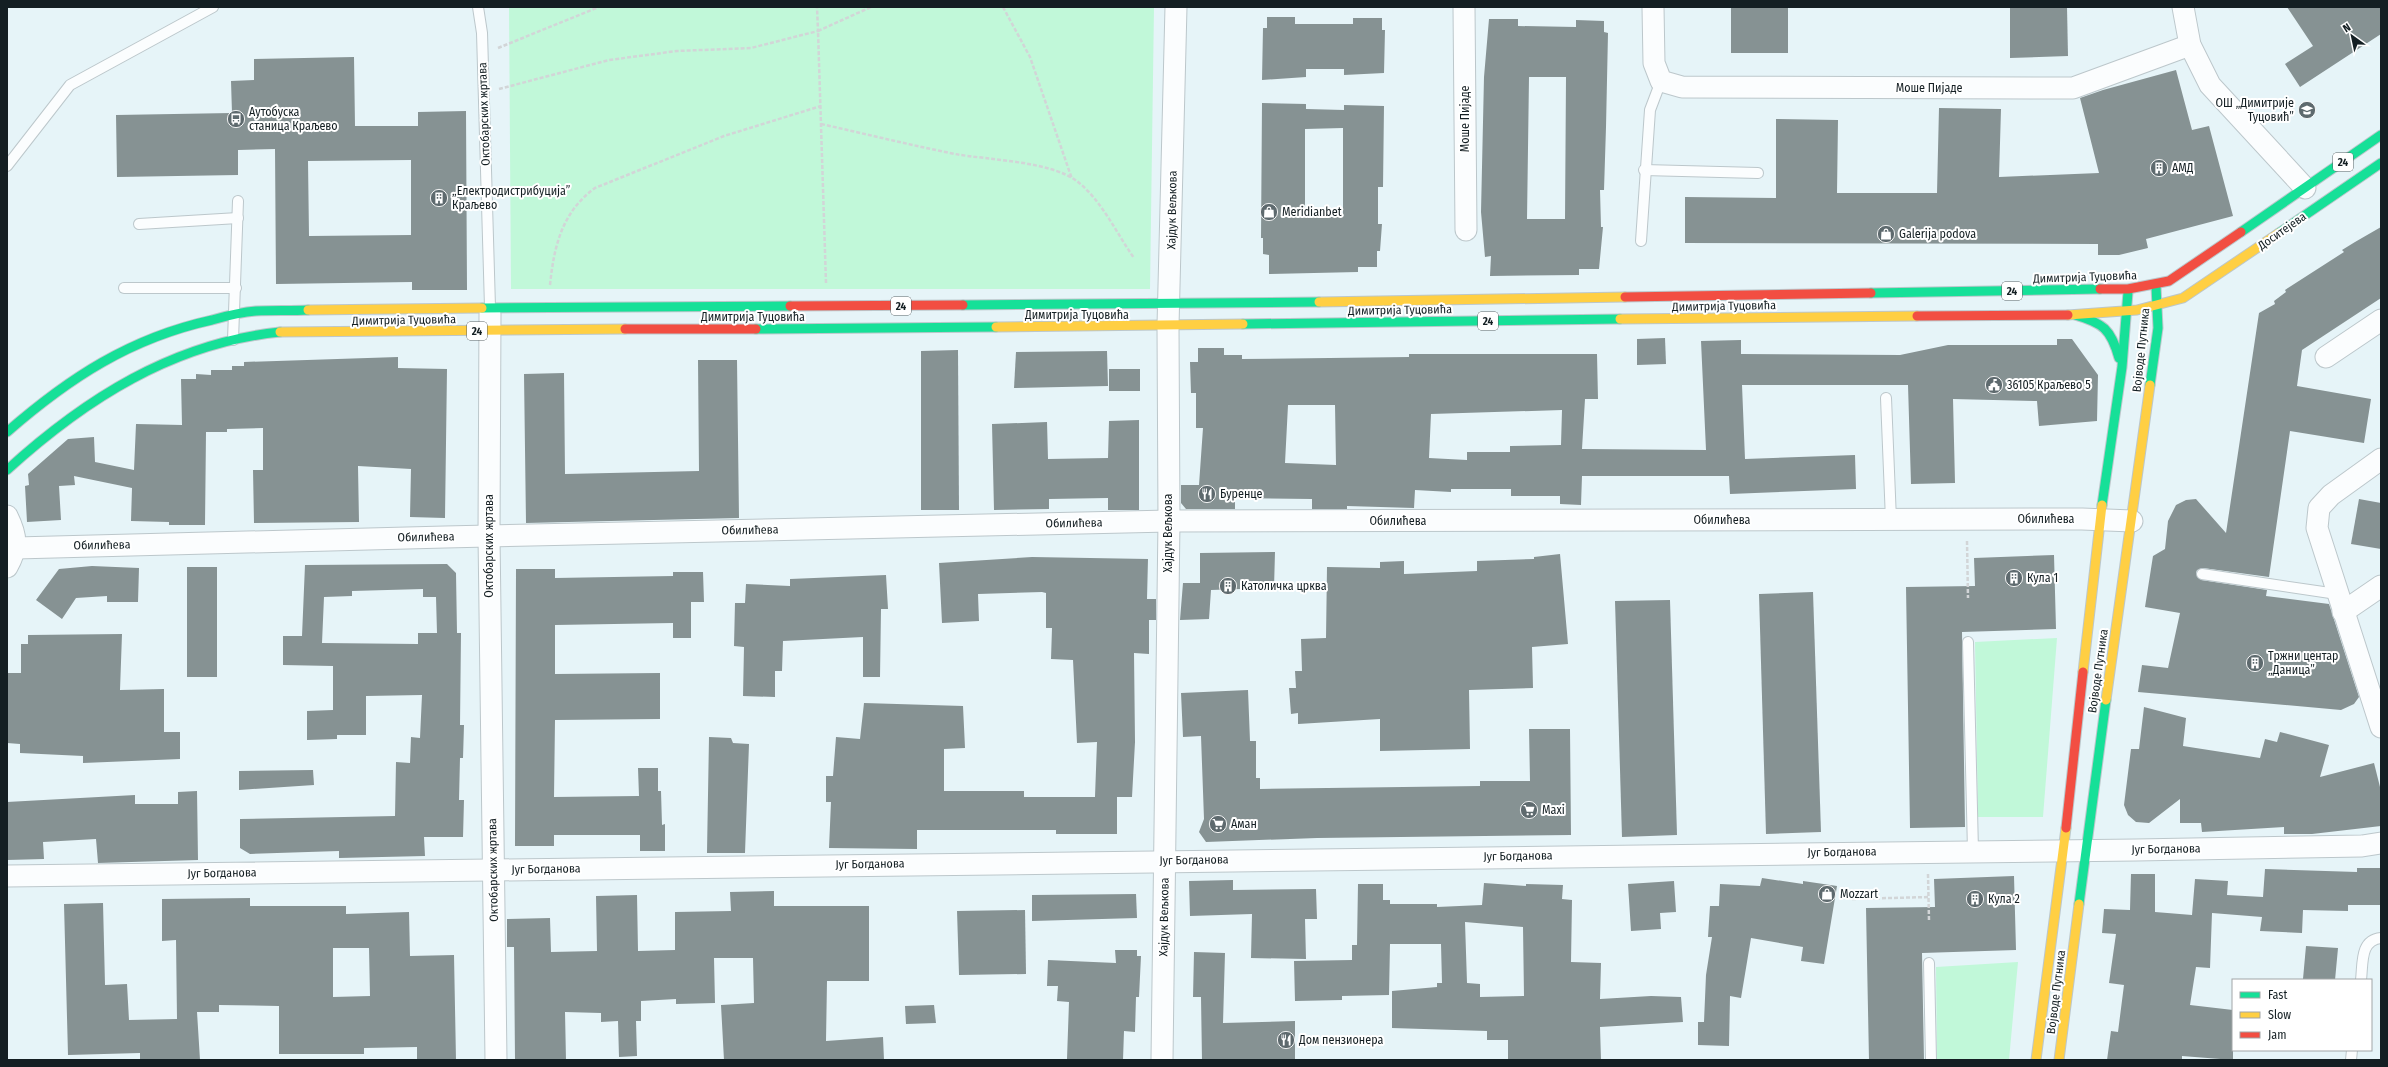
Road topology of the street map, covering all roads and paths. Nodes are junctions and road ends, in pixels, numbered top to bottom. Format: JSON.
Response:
{"nodes":[{"id":1,"x":213,"y":7,"type":"edge"},
{"id":2,"x":478,"y":7,"type":"edge"},
{"id":3,"x":599,"y":7,"type":"edge"},
{"id":4,"x":817,"y":7,"type":"edge"},
{"id":5,"x":870,"y":7,"type":"edge"},
{"id":6,"x":1004,"y":7,"type":"edge"},
{"id":7,"x":1176,"y":7,"type":"edge"},
{"id":8,"x":1464,"y":7,"type":"edge"},
{"id":9,"x":1653,"y":7,"type":"edge"},
{"id":10,"x":2184,"y":7,"type":"edge"},
{"id":11,"x":818,"y":31,"type":"junction"},
{"id":12,"x":2190,"y":45,"type":"junction"},
{"id":13,"x":483,"y":54,"type":"junction"},
{"id":14,"x":1661,"y":81,"type":"junction"},
{"id":15,"x":484,"y":93,"type":"junction"},
{"id":16,"x":820,"y":106,"type":"junction"},
{"id":17,"x":821,"y":124,"type":"junction"},
{"id":18,"x":2381,"y":136,"type":"edge"},
{"id":19,"x":2381,"y":163,"type":"edge"},
{"id":20,"x":7,"y":166,"type":"edge"},
{"id":21,"x":1644,"y":170,"type":"junction"},
{"id":22,"x":1758,"y":173,"type":"dead end"},
{"id":23,"x":1072,"y":179,"type":"junction"},
{"id":24,"x":2305,"y":188,"type":"junction"},
{"id":25,"x":238,"y":201,"type":"dead end"},
{"id":26,"x":238,"y":218,"type":"junction"},
{"id":27,"x":138,"y":224,"type":"dead end"},
{"id":28,"x":1466,"y":230,"type":"dead end"},
{"id":29,"x":1641,"y":241,"type":"dead end"},
{"id":30,"x":1134,"y":258,"type":"dead end"},
{"id":31,"x":2156,"y":285,"type":"junction"},
{"id":32,"x":124,"y":288,"type":"dead end"},
{"id":33,"x":236,"y":288,"type":"junction"},
{"id":34,"x":2128,"y":289,"type":"junction"},
{"id":35,"x":2183,"y":298,"type":"junction"},
{"id":36,"x":1169,"y":305,"type":"junction"},
{"id":37,"x":827,"y":306,"type":"junction"},
{"id":38,"x":490,"y":307,"type":"junction"},
{"id":39,"x":548,"y":307,"type":"junction"},
{"id":40,"x":2158,"y":307,"type":"junction"},
{"id":41,"x":2174,"y":309,"type":"dead end"},
{"id":42,"x":2126,"y":312,"type":"junction"},
{"id":43,"x":235,"y":315,"type":"junction"},
{"id":44,"x":2075,"y":315,"type":"junction"},
{"id":45,"x":2168,"y":319,"type":"dead end"},
{"id":46,"x":2381,"y":320,"type":"edge"},
{"id":47,"x":1168,"y":326,"type":"junction"},
{"id":48,"x":490,"y":331,"type":"junction"},
{"id":49,"x":233,"y":340,"type":"junction"},
{"id":50,"x":2154,"y":357,"type":"junction"},
{"id":51,"x":2326,"y":357,"type":"dead end"},
{"id":52,"x":2122,"y":367,"type":"junction"},
{"id":53,"x":1886,"y":398,"type":"dead end"},
{"id":54,"x":7,"y":432,"type":"edge"},
{"id":55,"x":2381,"y":459,"type":"edge"},
{"id":56,"x":7,"y":470,"type":"edge"},
{"id":57,"x":7,"y":516,"type":"edge"},
{"id":58,"x":1966,"y":519,"type":"junction"},
{"id":59,"x":1891,"y":520,"type":"junction"},
{"id":60,"x":2100,"y":520,"type":"junction"},
{"id":61,"x":1169,"y":521,"type":"junction"},
{"id":62,"x":2132,"y":522,"type":"junction"},
{"id":63,"x":489,"y":536,"type":"junction"},
{"id":64,"x":12,"y":558,"type":"edge"},
{"id":65,"x":2202,"y":574,"type":"dead end"},
{"id":66,"x":2381,"y":586,"type":"edge"},
{"id":67,"x":1968,"y":598,"type":"dead end"},
{"id":68,"x":2340,"y":603,"type":"junction"},
{"id":69,"x":1968,"y":642,"type":"dead end"},
{"id":70,"x":2380,"y":722,"type":"edge"},
{"id":71,"x":2381,"y":843,"type":"edge"},
{"id":72,"x":2063,"y":850,"type":"junction"},
{"id":73,"x":2086,"y":850,"type":"junction"},
{"id":74,"x":1973,"y":851,"type":"junction"},
{"id":75,"x":1164,"y":860,"type":"junction"},
{"id":76,"x":494,"y":870,"type":"junction"},
{"id":77,"x":7,"y":876,"type":"edge"},
{"id":78,"x":1928,"y":882,"type":"dead end"},
{"id":79,"x":1929,"y":897,"type":"junction"},
{"id":80,"x":1852,"y":900,"type":"dead end"},
{"id":81,"x":1929,"y":920,"type":"dead end"},
{"id":82,"x":2381,"y":938,"type":"edge"},
{"id":83,"x":1929,"y":963,"type":"dead end"},
{"id":84,"x":2360,"y":979,"type":"edge"},
{"id":85,"x":496,"y":1060,"type":"edge"},
{"id":86,"x":1162,"y":1060,"type":"edge"},
{"id":87,"x":1931,"y":1060,"type":"edge"},
{"id":88,"x":2036,"y":1060,"type":"edge"},
{"id":89,"x":2059,"y":1060,"type":"edge"}],
"edges":[{"from":1,"to":20,"type":"lane"},
{"from":2,"to":13,"type":"lane","name":"Октобарских жртава"},
{"from":3,"to":13,"type":"path"},
{"from":4,"to":11,"type":"path"},
{"from":5,"to":11,"type":"path"},
{"from":6,"to":23,"type":"path"},
{"from":7,"to":36,"type":"street","name":"Хајдук Вељкова"},
{"from":8,"to":28,"type":"street","name":"Моше Пијаде"},
{"from":9,"to":14,"type":"street"},
{"from":10,"to":12,"type":"street"},
{"from":11,"to":15,"type":"path"},
{"from":11,"to":16,"type":"path"},
{"from":12,"to":14,"type":"street","name":"Моше Пијаде"},
{"from":12,"to":24,"type":"street"},
{"from":13,"to":15,"type":"lane","name":"Октобарских жртава"},
{"from":14,"to":21,"type":"lane"},
{"from":15,"to":38,"type":"lane","name":"Октобарских жртава"},
{"from":16,"to":17,"type":"path"},
{"from":16,"to":39,"type":"path"},
{"from":17,"to":23,"type":"path"},
{"from":17,"to":37,"type":"path"},
{"from":18,"to":24,"type":"main road","name":"Доситејева","number":"24"},
{"from":19,"to":35,"type":"main road","name":"Доситејева","number":"24"},
{"from":21,"to":22,"type":"lane"},
{"from":21,"to":29,"type":"lane"},
{"from":23,"to":30,"type":"path"},
{"from":24,"to":31,"type":"main road","name":"Доситејева","number":"24"},
{"from":25,"to":26,"type":"lane"},
{"from":26,"to":27,"type":"lane"},
{"from":26,"to":33,"type":"lane"},
{"from":31,"to":34,"type":"main road","name":"Димитрија Туцовића","number":"24"},
{"from":31,"to":40,"type":"main road","name":"Војводе Путника"},
{"from":32,"to":33,"type":"lane"},
{"from":33,"to":43,"type":"lane"},
{"from":34,"to":36,"type":"main road","name":"Димитрија Туцовића","number":"24"},
{"from":34,"to":42,"type":"main road","name":"Војводе Путника"},
{"from":35,"to":40,"type":"main road","name":"Димитрија Туцовића","number":"24"},
{"from":35,"to":41,"type":"main road"},
{"from":36,"to":37,"type":"main road","name":"Димитрија Туцовића","number":"24"},
{"from":36,"to":47,"type":"street","name":"Хајдук Вељкова"},
{"from":37,"to":39,"type":"main road","name":"Димитрија Туцовића","number":"24"},
{"from":38,"to":39,"type":"main road","name":"Димитрија Туцовића","number":"24"},
{"from":38,"to":43,"type":"main road","name":"Димитрија Туцовића","number":"24"},
{"from":38,"to":48,"type":"street","name":"Октобарских жртава"},
{"from":40,"to":42,"type":"main road","name":"Димитрија Туцовића","number":"24"},
{"from":40,"to":50,"type":"main road","name":"Војводе Путника"},
{"from":42,"to":44,"type":"main road","name":"Димитрија Туцовића","number":"24"},
{"from":42,"to":52,"type":"main road","name":"Војводе Путника"},
{"from":43,"to":49,"type":"lane"},
{"from":43,"to":54,"type":"main road","name":"Димитрија Туцовића","number":"24"},
{"from":44,"to":47,"type":"main road","name":"Димитрија Туцовића","number":"24"},
{"from":44,"to":52,"type":"main road"},
{"from":45,"to":50,"type":"main road"},
{"from":46,"to":51,"type":"street"},
{"from":47,"to":48,"type":"main road","name":"Димитрија Туцовића","number":"24"},
{"from":47,"to":61,"type":"street","name":"Хајдук Вељкова"},
{"from":48,"to":49,"type":"main road","name":"Димитрија Туцовића","number":"24"},
{"from":48,"to":63,"type":"street","name":"Октобарских жртава"},
{"from":49,"to":56,"type":"main road","name":"Димитрија Туцовића","number":"24"},
{"from":50,"to":62,"type":"main road","name":"Војводе Путника"},
{"from":52,"to":60,"type":"main road","name":"Војводе Путника"},
{"from":53,"to":59,"type":"lane"},
{"from":55,"to":68,"type":"street"},
{"from":57,"to":64,"type":"street"},
{"from":58,"to":59,"type":"street","name":"Обилићева"},
{"from":58,"to":60,"type":"street","name":"Обилићева"},
{"from":58,"to":67,"type":"path"},
{"from":59,"to":61,"type":"street","name":"Обилићева"},
{"from":60,"to":62,"type":"street","name":"Обилићева"},
{"from":60,"to":72,"type":"main road","name":"Војводе Путника"},
{"from":61,"to":63,"type":"street","name":"Обилићева"},
{"from":61,"to":75,"type":"street","name":"Хајдук Вељкова"},
{"from":62,"to":73,"type":"main road","name":"Војводе Путника"},
{"from":63,"to":64,"type":"street","name":"Обилићева"},
{"from":63,"to":76,"type":"street","name":"Октобарских жртава"},
{"from":65,"to":68,"type":"lane"},
{"from":66,"to":68,"type":"street"},
{"from":68,"to":70,"type":"street"},
{"from":69,"to":74,"type":"lane"},
{"from":71,"to":73,"type":"street","name":"Југ Богданова"},
{"from":72,"to":73,"type":"street","name":"Југ Богданова"},
{"from":72,"to":74,"type":"street","name":"Југ Богданова"},
{"from":72,"to":88,"type":"main road","name":"Војводе Путника"},
{"from":73,"to":89,"type":"main road","name":"Војводе Путника"},
{"from":74,"to":75,"type":"street","name":"Југ Богданова"},
{"from":75,"to":76,"type":"street","name":"Југ Богданова"},
{"from":75,"to":86,"type":"street","name":"Хајдук Вељкова"},
{"from":76,"to":77,"type":"street","name":"Југ Богданова"},
{"from":76,"to":85,"type":"street","name":"Октобарских жртава"},
{"from":78,"to":79,"type":"path"},
{"from":79,"to":80,"type":"path"},
{"from":79,"to":81,"type":"path"},
{"from":82,"to":84,"type":"lane"},
{"from":83,"to":87,"type":"lane"}]}
